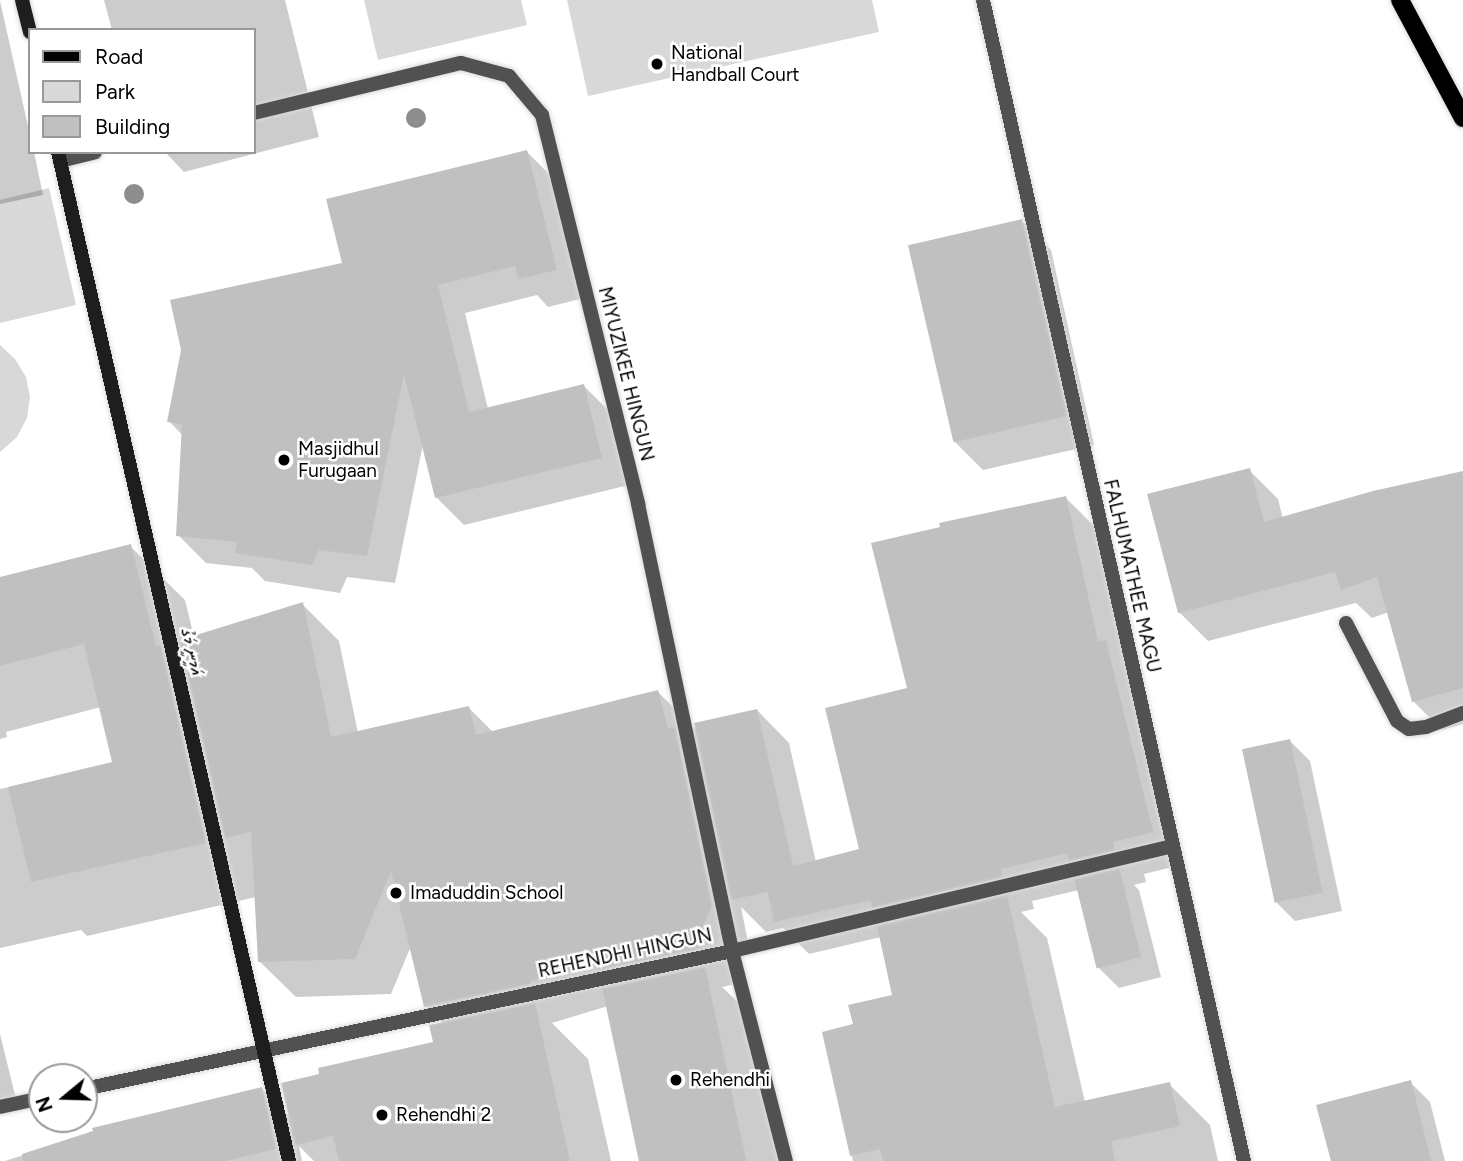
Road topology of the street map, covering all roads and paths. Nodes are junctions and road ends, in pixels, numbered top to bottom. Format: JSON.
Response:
{"nodes":[{"id":1,"x":22,"y":0,"type":"edge"},
{"id":2,"x":983,"y":0,"type":"edge"},
{"id":3,"x":1400,"y":0,"type":"edge"},
{"id":4,"x":29,"y":28,"type":"edge"},
{"id":5,"x":256,"y":113,"type":"edge"},
{"id":6,"x":1463,"y":118,"type":"edge"},
{"id":7,"x":80,"y":154,"type":"edge"},
{"id":8,"x":59,"y":157,"type":"edge"},
{"id":9,"x":1346,"y":623,"type":"dead end"},
{"id":10,"x":1463,"y":713,"type":"edge"},
{"id":11,"x":1172,"y":846,"type":"junction"},
{"id":12,"x":732,"y":951,"type":"junction"},
{"id":13,"x":264,"y":1049,"type":"junction"},
{"id":14,"x":98,"y":1086,"type":"edge"},
{"id":15,"x":28,"y":1101,"type":"edge"},
{"id":16,"x":0,"y":1107,"type":"edge"},
{"id":17,"x":289,"y":1161,"type":"edge"},
{"id":18,"x":786,"y":1161,"type":"edge"},
{"id":19,"x":1244,"y":1161,"type":"edge"}],
"edges":[{"from":1,"to":4,"type":"street"},
{"from":2,"to":11,"type":"street","name":"FALHUMATHEE MAGU"},
{"from":3,"to":6,"type":"main road"},
{"from":5,"to":12,"type":"street","name":"MIYUZIKEE HINGUN"},
{"from":7,"to":8,"type":"street"},
{"from":8,"to":13,"type":"street","name":"އަމީނީ މަގު"},
{"from":9,"to":10,"type":"street"},
{"from":11,"to":12,"type":"street","name":"REHENDHI HINGUN"},
{"from":11,"to":19,"type":"street","name":"FALHUMATHEE MAGU"},
{"from":12,"to":13,"type":"street","name":"REHENDHI HINGUN"},
{"from":12,"to":18,"type":"street","name":"MIYUZIKEE HINGUN"},
{"from":13,"to":14,"type":"street","name":"REHENDHI HINGUN"},
{"from":13,"to":17,"type":"street","name":"އަމީނީ މަގު"},
{"from":15,"to":16,"type":"street"}]}
